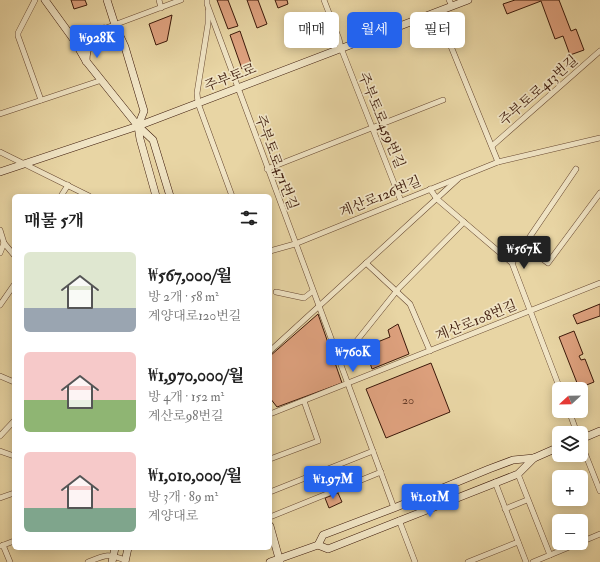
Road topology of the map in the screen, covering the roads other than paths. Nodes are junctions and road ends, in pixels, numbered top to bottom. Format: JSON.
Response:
{"nodes":[{"id":1,"x":35,"y":0,"type":"edge"},
{"id":2,"x":45,"y":0,"type":"edge"},
{"id":3,"x":107,"y":0,"type":"edge"},
{"id":4,"x":159,"y":0,"type":"edge"},
{"id":5,"x":181,"y":0,"type":"edge"},
{"id":6,"x":206,"y":0,"type":"edge"},
{"id":7,"x":324,"y":0,"type":"edge"},
{"id":8,"x":468,"y":0,"type":"edge"},
{"id":9,"x":451,"y":3,"type":"edge"},
{"id":10,"x":162,"y":8,"type":"junction"},
{"id":11,"x":208,"y":8,"type":"junction"},
{"id":12,"x":437,"y":12,"type":"edge"},
{"id":13,"x":410,"y":22,"type":"edge"},
{"id":14,"x":115,"y":26,"type":"junction"},
{"id":15,"x":104,"y":30,"type":"junction"},
{"id":16,"x":74,"y":40,"type":"junction"},
{"id":17,"x":340,"y":48,"type":"junction"},
{"id":18,"x":452,"y":48,"type":"edge"},
{"id":19,"x":600,"y":52,"type":"edge"},
{"id":20,"x":86,"y":61,"type":"junction"},
{"id":21,"x":102,"y":80,"type":"junction"},
{"id":22,"x":237,"y":88,"type":"junction"},
{"id":23,"x":41,"y":100,"type":"junction"},
{"id":24,"x":443,"y":100,"type":"dead end"},
{"id":25,"x":198,"y":103,"type":"junction"},
{"id":26,"x":0,"y":114,"type":"edge"},
{"id":27,"x":138,"y":126,"type":"junction"},
{"id":28,"x":372,"y":128,"type":"junction"},
{"id":29,"x":600,"y":138,"type":"edge"},
{"id":30,"x":492,"y":146,"type":"junction"},
{"id":31,"x":0,"y":152,"type":"edge"},
{"id":32,"x":498,"y":162,"type":"junction"},
{"id":33,"x":24,"y":164,"type":"junction"},
{"id":34,"x":267,"y":169,"type":"junction"},
{"id":35,"x":576,"y":169,"type":"dead end"},
{"id":36,"x":0,"y":172,"type":"edge"},
{"id":37,"x":462,"y":176,"type":"junction"},
{"id":38,"x":68,"y":185,"type":"junction"},
{"id":39,"x":430,"y":189,"type":"junction"},
{"id":40,"x":600,"y":193,"type":"edge"},
{"id":41,"x":62,"y":194,"type":"edge"},
{"id":42,"x":85,"y":194,"type":"edge"},
{"id":43,"x":155,"y":194,"type":"edge"},
{"id":44,"x":169,"y":194,"type":"edge"},
{"id":45,"x":231,"y":194,"type":"edge"},
{"id":46,"x":437,"y":199,"type":"junction"},
{"id":47,"x":401,"y":201,"type":"junction"},
{"id":48,"x":464,"y":222,"type":"junction"},
{"id":49,"x":0,"y":230,"type":"edge"},
{"id":50,"x":4,"y":243,"type":"junction"},
{"id":51,"x":295,"y":244,"type":"junction"},
{"id":52,"x":524,"y":245,"type":"junction"},
{"id":53,"x":272,"y":250,"type":"edge"},
{"id":54,"x":0,"y":253,"type":"edge"},
{"id":55,"x":12,"y":253,"type":"edge"},
{"id":56,"x":366,"y":263,"type":"junction"},
{"id":57,"x":512,"y":263,"type":"junction"},
{"id":58,"x":600,"y":283,"type":"edge"},
{"id":59,"x":12,"y":288,"type":"edge"},
{"id":60,"x":313,"y":291,"type":"junction"},
{"id":61,"x":276,"y":292,"type":"dead end"},
{"id":62,"x":397,"y":292,"type":"junction"},
{"id":63,"x":0,"y":305,"type":"edge"},
{"id":64,"x":319,"y":307,"type":"junction"},
{"id":65,"x":530,"y":311,"type":"junction"},
{"id":66,"x":272,"y":349,"type":"edge"},
{"id":67,"x":430,"y":351,"type":"junction"},
{"id":68,"x":337,"y":354,"type":"junction"},
{"id":69,"x":0,"y":376,"type":"edge"},
{"id":70,"x":12,"y":381,"type":"edge"},
{"id":71,"x":557,"y":382,"type":"edge"},
{"id":72,"x":348,"y":383,"type":"junction"},
{"id":73,"x":304,"y":401,"type":"junction"},
{"id":74,"x":272,"y":413,"type":"edge"},
{"id":75,"x":12,"y":423,"type":"edge"},
{"id":76,"x":600,"y":431,"type":"edge"},
{"id":77,"x":0,"y":436,"type":"edge"},
{"id":78,"x":588,"y":436,"type":"edge"},
{"id":79,"x":0,"y":451,"type":"edge"},
{"id":80,"x":373,"y":451,"type":"junction"},
{"id":81,"x":552,"y":451,"type":"edge"},
{"id":82,"x":12,"y":455,"type":"edge"},
{"id":83,"x":272,"y":458,"type":"edge"},
{"id":84,"x":534,"y":458,"type":"junction"},
{"id":85,"x":588,"y":461,"type":"edge"},
{"id":86,"x":381,"y":472,"type":"junction"},
{"id":87,"x":518,"y":474,"type":"junction"},
{"id":88,"x":495,"y":482,"type":"junction"},
{"id":89,"x":272,"y":491,"type":"edge"},
{"id":90,"x":600,"y":491,"type":"edge"},
{"id":91,"x":12,"y":494,"type":"edge"},
{"id":92,"x":0,"y":498,"type":"edge"},
{"id":93,"x":527,"y":500,"type":"junction"},
{"id":94,"x":394,"y":508,"type":"junction"},
{"id":95,"x":505,"y":509,"type":"junction"},
{"id":96,"x":272,"y":516,"type":"edge"},
{"id":97,"x":399,"y":520,"type":"junction"},
{"id":98,"x":272,"y":533,"type":"edge"},
{"id":99,"x":600,"y":534,"type":"edge"},
{"id":100,"x":588,"y":539,"type":"edge"},
{"id":101,"x":12,"y":542,"type":"edge"},
{"id":102,"x":518,"y":542,"type":"junction"},
{"id":103,"x":318,"y":545,"type":"junction"},
{"id":104,"x":2,"y":546,"type":"edge"},
{"id":105,"x":128,"y":550,"type":"edge"},
{"id":106,"x":562,"y":550,"type":"edge"},
{"id":107,"x":113,"y":555,"type":"edge"},
{"id":108,"x":550,"y":555,"type":"junction"},
{"id":109,"x":280,"y":560,"type":"edge"},
{"id":110,"x":125,"y":561,"type":"edge"},
{"id":111,"x":10,"y":562,"type":"edge"},
{"id":112,"x":88,"y":562,"type":"edge"},
{"id":113,"x":270,"y":562,"type":"edge"},
{"id":114,"x":415,"y":562,"type":"edge"},
{"id":115,"x":468,"y":562,"type":"edge"},
{"id":116,"x":526,"y":562,"type":"edge"},
{"id":117,"x":533,"y":562,"type":"edge"}],
"edges":[{"from":1,"to":23,"type":"street"},
{"from":2,"to":16,"type":"main road"},
{"from":3,"to":14,"type":"main road"},
{"from":4,"to":10,"type":"street"},
{"from":5,"to":10,"type":"street"},
{"from":6,"to":11,"type":"street"},
{"from":7,"to":17,"type":"street","name":"주부토로459번길"},
{"from":8,"to":9,"type":"main road","name":"주부토로"},
{"from":9,"to":12,"type":"main road","name":"주부토로"},
{"from":10,"to":14,"type":"street"},
{"from":11,"to":22,"type":"street","name":"주부토로471번길"},
{"from":11,"to":25,"type":"street"},
{"from":13,"to":17,"type":"main road","name":"주부토로"},
{"from":14,"to":15,"type":"street"},
{"from":14,"to":27,"type":"main road"},
{"from":15,"to":16,"type":"street"},
{"from":15,"to":20,"type":"main road"},
{"from":16,"to":20,"type":"main road"},
{"from":17,"to":22,"type":"main road","name":"주부토로"},
{"from":17,"to":28,"type":"street","name":"주부토로459번길"},
{"from":18,"to":30,"type":"street"},
{"from":19,"to":30,"type":"street","name":"주부토로413번길"},
{"from":20,"to":21,"type":"main road"},
{"from":21,"to":23,"type":"street"},
{"from":21,"to":27,"type":"main road"},
{"from":22,"to":25,"type":"main road","name":"주부토로"},
{"from":22,"to":34,"type":"street","name":"주부토로471번길"},
{"from":23,"to":26,"type":"street"},
{"from":24,"to":28,"type":"street"},
{"from":25,"to":27,"type":"main road","name":"주부토로"},
{"from":25,"to":45,"type":"street"},
{"from":27,"to":33,"type":"main road","name":"주부토로"},
{"from":27,"to":43,"type":"main road"},
{"from":27,"to":44,"type":"main road"},
{"from":28,"to":34,"type":"street"},
{"from":28,"to":47,"type":"street","name":"주부토로459번길"},
{"from":29,"to":32,"type":"street","name":"계산로126번길"},
{"from":30,"to":32,"type":"street"},
{"from":31,"to":33,"type":"street"},
{"from":32,"to":37,"type":"street","name":"계산로126번길"},
{"from":33,"to":36,"type":"main road","name":"주부토로"},
{"from":33,"to":38,"type":"street"},
{"from":34,"to":51,"type":"street","name":"주부토로471번길"},
{"from":35,"to":52,"type":"street"},
{"from":37,"to":39,"type":"street","name":"계산로126번길"},
{"from":37,"to":46,"type":"street"},
{"from":38,"to":41,"type":"street"},
{"from":38,"to":42,"type":"street"},
{"from":39,"to":46,"type":"street"},
{"from":39,"to":47,"type":"street","name":"계산로126번길"},
{"from":40,"to":52,"type":"street"},
{"from":46,"to":48,"type":"street"},
{"from":46,"to":56,"type":"street"},
{"from":47,"to":51,"type":"street","name":"계산로126번길"},
{"from":48,"to":57,"type":"street"},
{"from":48,"to":62,"type":"street"},
{"from":49,"to":50,"type":"street"},
{"from":50,"to":54,"type":"street"},
{"from":50,"to":55,"type":"street"},
{"from":51,"to":53,"type":"street","name":"계산로126번길"},
{"from":51,"to":60,"type":"street","name":"주부토로471번길"},
{"from":52,"to":57,"type":"street"},
{"from":56,"to":62,"type":"street","name":"계산로108번길"},
{"from":56,"to":64,"type":"street"},
{"from":57,"to":65,"type":"street"},
{"from":58,"to":65,"type":"street","name":"계산로108번길"},
{"from":59,"to":63,"type":"street"},
{"from":60,"to":61,"type":"street"},
{"from":60,"to":64,"type":"street","name":"주부토로471번길"},
{"from":62,"to":67,"type":"street","name":"계산로108번길"},
{"from":62,"to":68,"type":"street"},
{"from":64,"to":66,"type":"street"},
{"from":64,"to":68,"type":"street","name":"주부토로471번길"},
{"from":65,"to":67,"type":"street","name":"계산로108번길"},
{"from":65,"to":71,"type":"street"},
{"from":67,"to":72,"type":"street","name":"계산로108번길"},
{"from":68,"to":72,"type":"street","name":"주부토로471번길"},
{"from":69,"to":70,"type":"street"},
{"from":72,"to":73,"type":"street","name":"계산로108번길"},
{"from":72,"to":80,"type":"street","name":"주부토로471번길"},
{"from":73,"to":74,"type":"street","name":"계산로108번길"},
{"from":73,"to":83,"type":"street"},
{"from":75,"to":77,"type":"street"},
{"from":76,"to":78,"type":"main road"},
{"from":79,"to":82,"type":"street"},
{"from":80,"to":86,"type":"street","name":"주부토로471번길"},
{"from":80,"to":89,"type":"street"},
{"from":81,"to":84,"type":"main road"},
{"from":84,"to":87,"type":"main road"},
{"from":84,"to":94,"type":"main road"},
{"from":85,"to":90,"type":"street"},
{"from":86,"to":94,"type":"street","name":"주부토로471번길"},
{"from":86,"to":96,"type":"street"},
{"from":87,"to":88,"type":"main road"},
{"from":87,"to":93,"type":"street"},
{"from":88,"to":95,"type":"street"},
{"from":88,"to":97,"type":"main road"},
{"from":91,"to":92,"type":"street"},
{"from":93,"to":95,"type":"street"},
{"from":93,"to":108,"type":"street"},
{"from":94,"to":103,"type":"main road"},
{"from":95,"to":102,"type":"street"},
{"from":97,"to":103,"type":"main road"},
{"from":97,"to":114,"type":"street"},
{"from":98,"to":109,"type":"main road"},
{"from":99,"to":100,"type":"street"},
{"from":101,"to":104,"type":"street"},
{"from":102,"to":115,"type":"street"},
{"from":102,"to":116,"type":"street"},
{"from":103,"to":109,"type":"main road"},
{"from":104,"to":111,"type":"street"},
{"from":105,"to":110,"type":"main road"},
{"from":106,"to":108,"type":"street"},
{"from":107,"to":110,"type":"street"},
{"from":107,"to":112,"type":"street"},
{"from":108,"to":117,"type":"street"},
{"from":109,"to":113,"type":"main road"}]}
